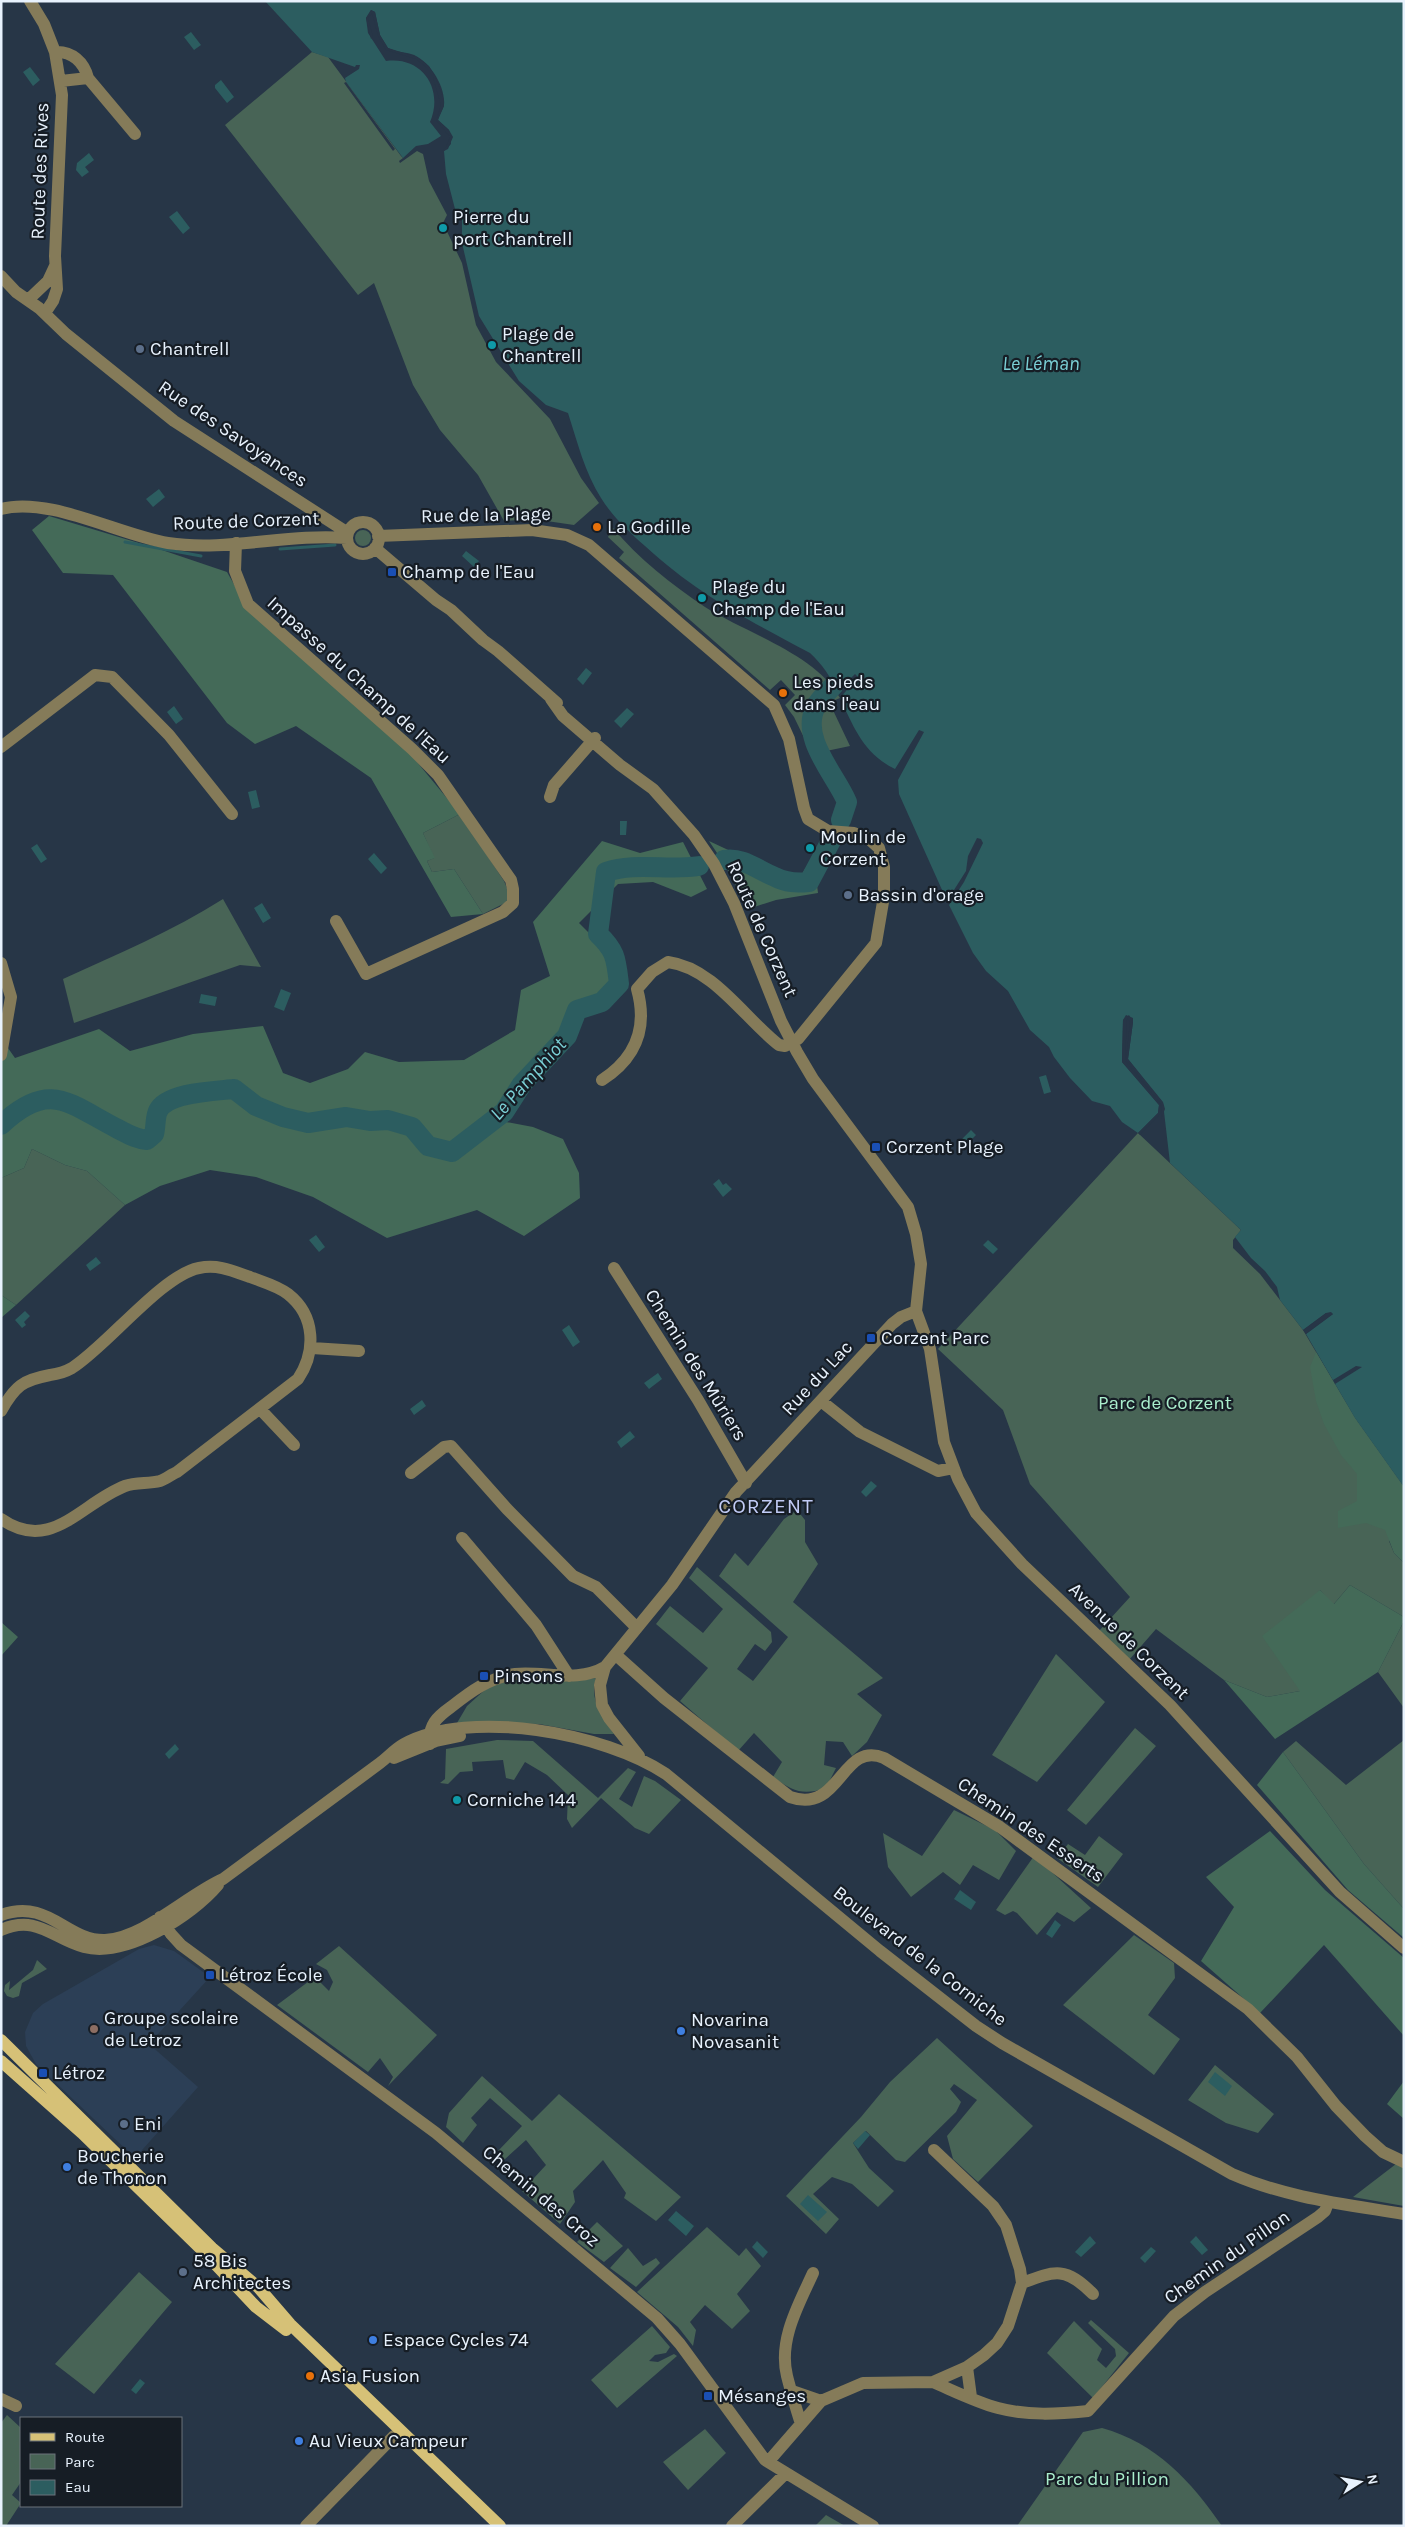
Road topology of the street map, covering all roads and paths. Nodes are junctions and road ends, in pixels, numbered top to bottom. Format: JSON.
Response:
{"nodes":[{"id":1,"x":30,"y":1,"type":"edge"},
{"id":2,"x":55,"y":52,"type":"junction"},
{"id":3,"x":88,"y":78,"type":"junction"},
{"id":4,"x":61,"y":80,"type":"junction"},
{"id":5,"x":134,"y":134,"type":"dead end"},
{"id":6,"x":55,"y":264,"type":"junction"},
{"id":7,"x":4,"y":279,"type":"edge"},
{"id":8,"x":31,"y":297,"type":"junction"},
{"id":9,"x":47,"y":310,"type":"junction"},
{"id":10,"x":1,"y":509,"type":"edge"},
{"id":11,"x":348,"y":535,"type":"junction"},
{"id":12,"x":377,"y":542,"type":"junction"},
{"id":13,"x":236,"y":543,"type":"junction"},
{"id":14,"x":594,"y":739,"type":"junction"},
{"id":15,"x":1,"y":747,"type":"edge"},
{"id":16,"x":550,"y":797,"type":"dead end"},
{"id":17,"x":232,"y":814,"type":"dead end"},
{"id":18,"x":336,"y":921,"type":"dead end"},
{"id":19,"x":1,"y":962,"type":"edge"},
{"id":20,"x":792,"y":1043,"type":"junction"},
{"id":21,"x":1,"y":1055,"type":"edge"},
{"id":22,"x":602,"y":1080,"type":"dead end"},
{"id":23,"x":614,"y":1268,"type":"dead end"},
{"id":24,"x":916,"y":1311,"type":"junction"},
{"id":25,"x":312,"y":1348,"type":"junction"},
{"id":26,"x":358,"y":1352,"type":"dead end"},
{"id":27,"x":821,"y":1401,"type":"junction"},
{"id":28,"x":260,"y":1409,"type":"junction"},
{"id":29,"x":1,"y":1410,"type":"edge"},
{"id":30,"x":294,"y":1444,"type":"dead end"},
{"id":31,"x":953,"y":1468,"type":"junction"},
{"id":32,"x":411,"y":1473,"type":"dead end"},
{"id":33,"x":746,"y":1483,"type":"junction"},
{"id":34,"x":1,"y":1519,"type":"edge"},
{"id":35,"x":462,"y":1538,"type":"dead end"},
{"id":36,"x":637,"y":1628,"type":"junction"},
{"id":37,"x":616,"y":1655,"type":"junction"},
{"id":38,"x":605,"y":1667,"type":"junction"},
{"id":39,"x":569,"y":1676,"type":"junction"},
{"id":40,"x":436,"y":1737,"type":"junction"},
{"id":41,"x":641,"y":1759,"type":"junction"},
{"id":42,"x":1,"y":1916,"type":"edge"},
{"id":43,"x":163,"y":1921,"type":"junction"},
{"id":44,"x":59,"y":1929,"type":"junction"},
{"id":45,"x":1,"y":1930,"type":"edge"},
{"id":46,"x":1404,"y":1948,"type":"edge"},
{"id":47,"x":1,"y":2040,"type":"edge"},
{"id":48,"x":1,"y":2061,"type":"edge"},
{"id":49,"x":934,"y":2150,"type":"dead end"},
{"id":50,"x":1404,"y":2162,"type":"edge"},
{"id":51,"x":1328,"y":2203,"type":"junction"},
{"id":52,"x":1404,"y":2214,"type":"edge"},
{"id":53,"x":240,"y":2270,"type":"junction"},
{"id":54,"x":813,"y":2273,"type":"dead end"},
{"id":55,"x":230,"y":2281,"type":"junction"},
{"id":56,"x":1022,"y":2283,"type":"junction"},
{"id":57,"x":256,"y":2285,"type":"junction"},
{"id":58,"x":1093,"y":2294,"type":"dead end"},
{"id":59,"x":245,"y":2296,"type":"junction"},
{"id":60,"x":967,"y":2367,"type":"junction"},
{"id":61,"x":933,"y":2382,"type":"junction"},
{"id":62,"x":792,"y":2391,"type":"junction"},
{"id":63,"x":971,"y":2398,"type":"junction"},
{"id":64,"x":1,"y":2399,"type":"edge"},
{"id":65,"x":821,"y":2401,"type":"junction"},
{"id":66,"x":16,"y":2406,"type":"dead end"},
{"id":67,"x":801,"y":2424,"type":"junction"},
{"id":68,"x":397,"y":2433,"type":"junction"},
{"id":69,"x":768,"y":2462,"type":"junction"},
{"id":70,"x":786,"y":2473,"type":"junction"},
{"id":71,"x":306,"y":2526,"type":"edge"},
{"id":72,"x":488,"y":2526,"type":"edge"},
{"id":73,"x":500,"y":2526,"type":"edge"},
{"id":74,"x":732,"y":2526,"type":"edge"},
{"id":75,"x":873,"y":2526,"type":"edge"}],
"edges":[{"from":1,"to":2,"type":"street","name":"Route des Rives"},
{"from":2,"to":3,"type":"street"},
{"from":2,"to":4,"type":"street","name":"Route des Rives"},
{"from":3,"to":4,"type":"street","name":"Route des Rives"},
{"from":3,"to":5,"type":"street"},
{"from":4,"to":6,"type":"street","name":"Route des Rives"},
{"from":6,"to":8,"type":"street","name":"Route des Rives"},
{"from":6,"to":9,"type":"street","name":"Route des Rives"},
{"from":7,"to":8,"type":"street","name":"Rue des Savoyances"},
{"from":8,"to":9,"type":"street","name":"Rue des Savoyances"},
{"from":9,"to":11,"type":"street","name":"Rue des Savoyances"},
{"from":10,"to":13,"type":"street","name":"Route de Corzent"},
{"from":11,"to":12,"type":"street"},
{"from":11,"to":12,"type":"street"},
{"from":11,"to":13,"type":"street","name":"Route de Corzent"},
{"from":12,"to":14,"type":"street","name":"Route de Corzent"},
{"from":12,"to":20,"type":"street","name":"Rue de la Plage"},
{"from":13,"to":18,"type":"street","name":"Impasse du Champ de l'Eau"},
{"from":14,"to":16,"type":"street"},
{"from":14,"to":20,"type":"street","name":"Route de Corzent"},
{"from":15,"to":17,"type":"street"},
{"from":19,"to":21,"type":"street"},
{"from":20,"to":22,"type":"street"},
{"from":20,"to":24,"type":"street"},
{"from":23,"to":33,"type":"street","name":"Chemin des Mûriers"},
{"from":24,"to":27,"type":"street","name":"Rue du Lac"},
{"from":24,"to":31,"type":"street","name":"Avenue de Corzent"},
{"from":25,"to":26,"type":"street"},
{"from":25,"to":28,"type":"street"},
{"from":25,"to":29,"type":"street"},
{"from":27,"to":31,"type":"street"},
{"from":27,"to":33,"type":"street","name":"Rue du Lac"},
{"from":28,"to":30,"type":"street"},
{"from":28,"to":34,"type":"street"},
{"from":31,"to":46,"type":"street","name":"Avenue de Corzent"},
{"from":32,"to":36,"type":"street"},
{"from":33,"to":36,"type":"street","name":"Rue du Lac"},
{"from":35,"to":39,"type":"street"},
{"from":36,"to":37,"type":"street","name":"Rue du Lac"},
{"from":37,"to":38,"type":"street","name":"Rue du Lac"},
{"from":37,"to":50,"type":"street","name":"Chemin des Esserts"},
{"from":38,"to":39,"type":"street"},
{"from":38,"to":41,"type":"street"},
{"from":39,"to":40,"type":"street"},
{"from":40,"to":41,"type":"street","name":"Boulevard de la Corniche"},
{"from":40,"to":43,"type":"street","name":"Boulevard de la Corniche"},
{"from":41,"to":51,"type":"street","name":"Boulevard de la Corniche"},
{"from":42,"to":44,"type":"street","name":"Boulevard de la Corniche"},
{"from":43,"to":44,"type":"street","name":"Boulevard de la Corniche"},
{"from":43,"to":69,"type":"street","name":"Chemin des Croz"},
{"from":44,"to":45,"type":"street","name":"Boulevard de la Corniche"},
{"from":47,"to":53,"type":"main road"},
{"from":48,"to":55,"type":"main road"},
{"from":49,"to":56,"type":"street"},
{"from":51,"to":52,"type":"street","name":"Boulevard de la Corniche"},
{"from":51,"to":63,"type":"street","name":"Chemin du Pillon"},
{"from":53,"to":55,"type":"main road"},
{"from":53,"to":57,"type":"main road"},
{"from":54,"to":62,"type":"street"},
{"from":55,"to":59,"type":"main road"},
{"from":56,"to":58,"type":"street"},
{"from":56,"to":60,"type":"street"},
{"from":57,"to":59,"type":"main road"},
{"from":57,"to":68,"type":"main road"},
{"from":59,"to":68,"type":"main road"},
{"from":60,"to":61,"type":"street"},
{"from":60,"to":63,"type":"street"},
{"from":61,"to":63,"type":"street"},
{"from":61,"to":65,"type":"street"},
{"from":62,"to":65,"type":"street"},
{"from":62,"to":67,"type":"street"},
{"from":64,"to":66,"type":"street"},
{"from":65,"to":67,"type":"street"},
{"from":67,"to":69,"type":"street"},
{"from":68,"to":71,"type":"street"},
{"from":68,"to":72,"type":"main road"},
{"from":68,"to":73,"type":"main road"},
{"from":69,"to":70,"type":"street","name":"Chemin des Croz"},
{"from":70,"to":74,"type":"street"},
{"from":70,"to":75,"type":"street","name":"Chemin des Croz"}]}
